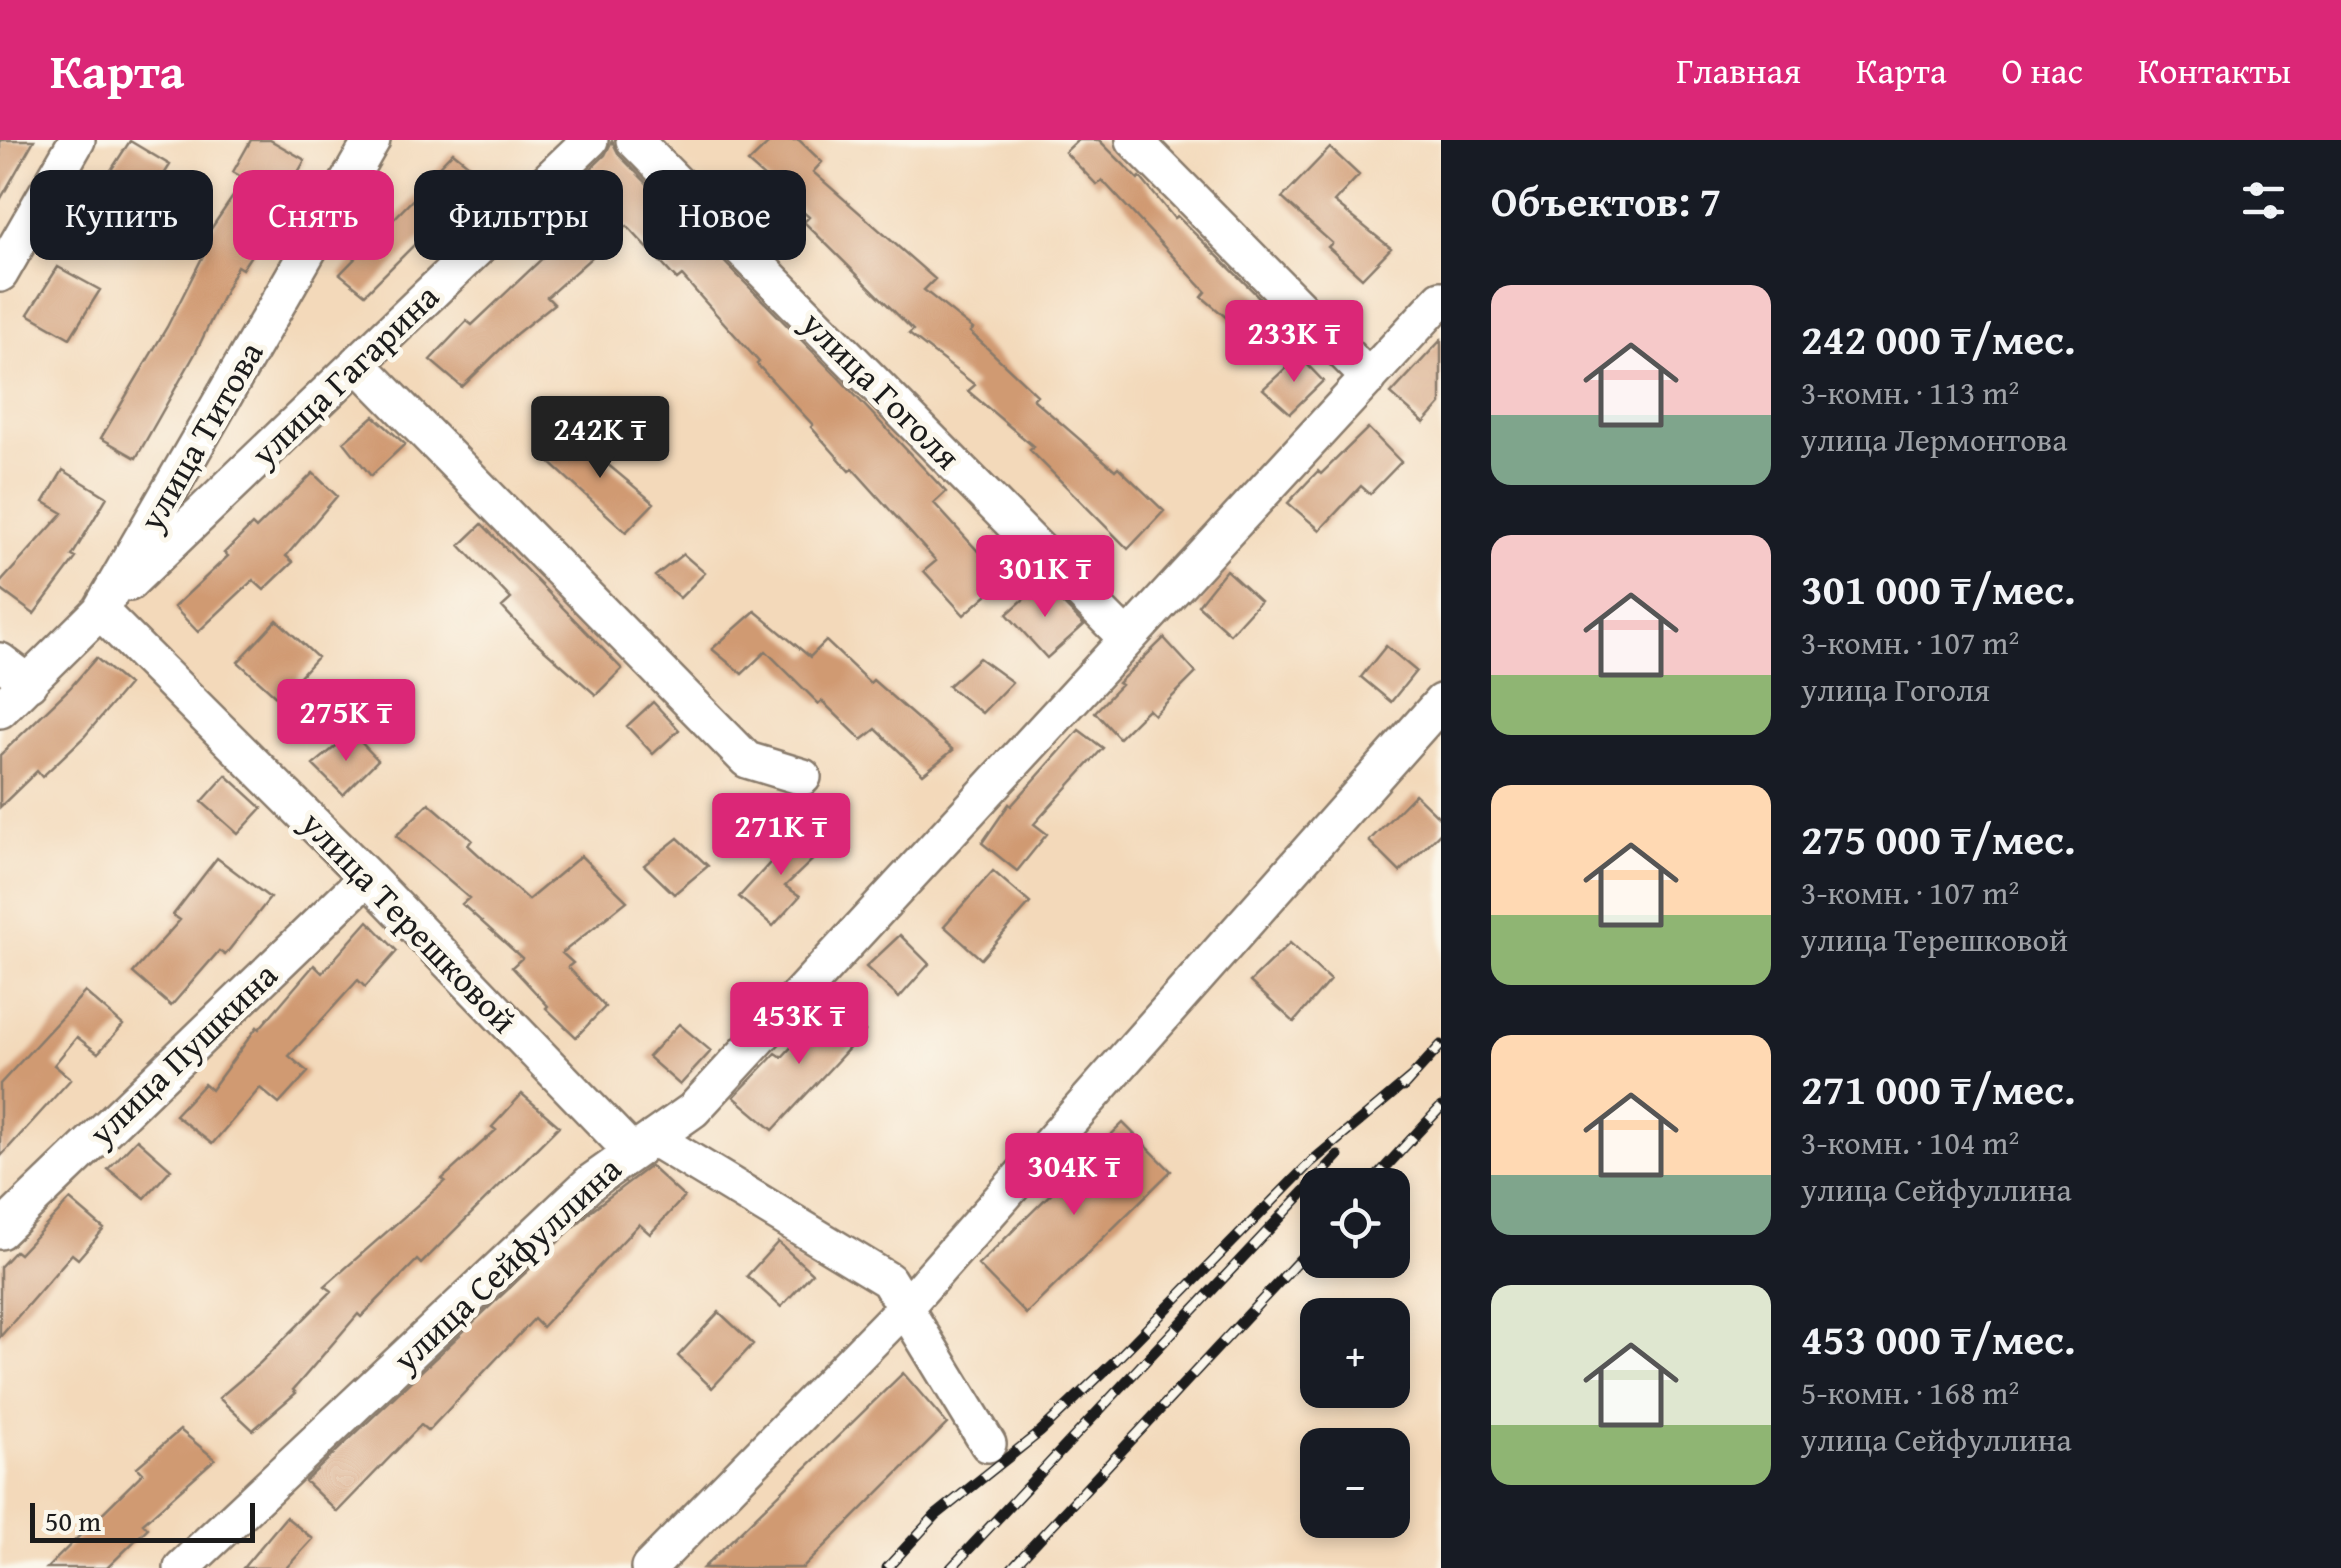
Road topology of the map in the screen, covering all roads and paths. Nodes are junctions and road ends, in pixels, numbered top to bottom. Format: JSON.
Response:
{"nodes":[{"id":1,"x":77,"y":140,"type":"edge"},
{"id":2,"x":372,"y":140,"type":"edge"},
{"id":3,"x":590,"y":140,"type":"edge"},
{"id":4,"x":634,"y":140,"type":"edge"},
{"id":5,"x":1134,"y":140,"type":"edge"},
{"id":6,"x":0,"y":274,"type":"edge"},
{"id":7,"x":1441,"y":300,"type":"edge"},
{"id":8,"x":357,"y":362,"type":"junction"},
{"id":9,"x":1368,"y":378,"type":"junction"},
{"id":10,"x":100,"y":611,"type":"junction"},
{"id":11,"x":1127,"y":640,"type":"junction"},
{"id":12,"x":0,"y":661,"type":"edge"},
{"id":13,"x":29,"y":682,"type":"junction"},
{"id":14,"x":1441,"y":702,"type":"edge"},
{"id":15,"x":0,"y":710,"type":"edge"},
{"id":16,"x":803,"y":777,"type":"dead end"},
{"id":17,"x":366,"y":877,"type":"junction"},
{"id":18,"x":642,"y":1144,"type":"junction"},
{"id":19,"x":0,"y":1231,"type":"edge"},
{"id":20,"x":905,"y":1307,"type":"junction"},
{"id":21,"x":988,"y":1444,"type":"dead end"},
{"id":22,"x":182,"y":1568,"type":"edge"},
{"id":23,"x":649,"y":1568,"type":"edge"}],
"edges":[{"from":1,"to":6,"type":"street"},
{"from":2,"to":10,"type":"street","name":"улица Титова"},
{"from":3,"to":8,"type":"street","name":"улица Гагарина"},
{"from":4,"to":11,"type":"street","name":"улица Гоголя"},
{"from":5,"to":9,"type":"street"},
{"from":7,"to":9,"type":"street","name":"улица Сейфуллина"},
{"from":8,"to":10,"type":"street","name":"улица Гагарина"},
{"from":8,"to":16,"type":"street"},
{"from":9,"to":11,"type":"street","name":"улица Сейфуллина"},
{"from":10,"to":13,"type":"street","name":"улица Титова"},
{"from":10,"to":17,"type":"street","name":"улица Терешковой"},
{"from":11,"to":18,"type":"street","name":"улица Сейфуллина"},
{"from":12,"to":13,"type":"street"},
{"from":13,"to":15,"type":"street","name":"улица Титова"},
{"from":14,"to":20,"type":"street"},
{"from":17,"to":18,"type":"street","name":"улица Терешковой"},
{"from":17,"to":19,"type":"street","name":"улица Пушкина"},
{"from":18,"to":20,"type":"street","name":"улица Терешковой"},
{"from":18,"to":22,"type":"street","name":"улица Сейфуллина"},
{"from":20,"to":21,"type":"street","name":"улица Терешковой"},
{"from":20,"to":23,"type":"street"}]}
